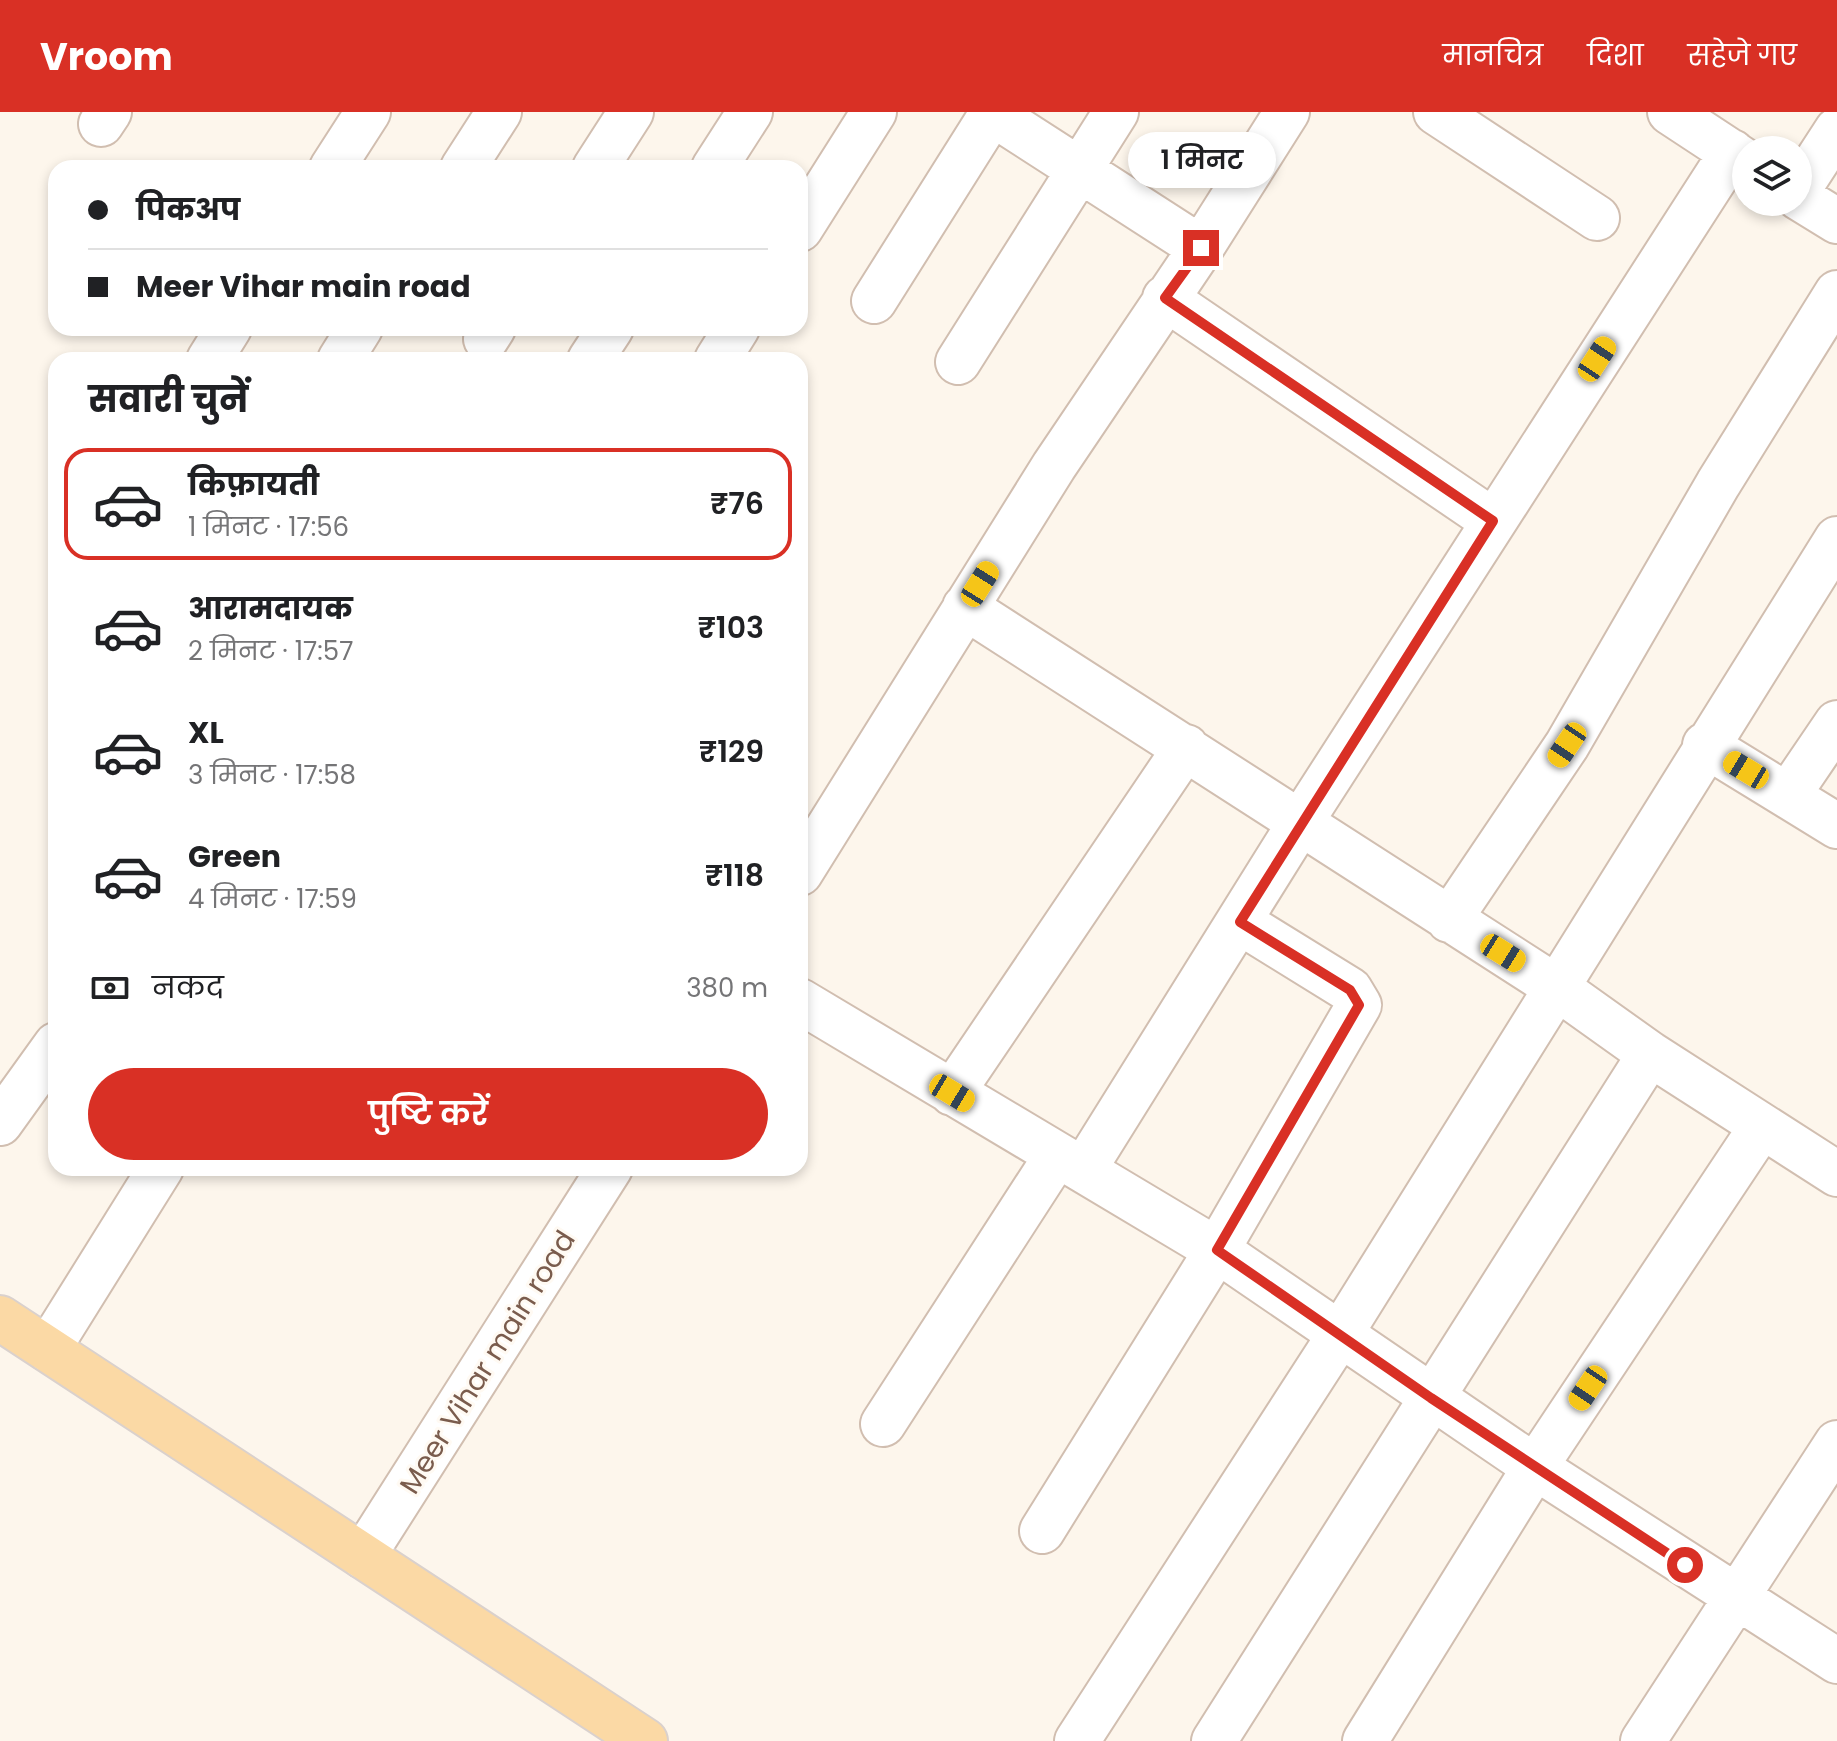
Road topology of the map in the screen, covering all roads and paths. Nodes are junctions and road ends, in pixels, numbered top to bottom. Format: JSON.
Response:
{"nodes":[{"id":1,"x":368,"y":112,"type":"edge"},
{"id":2,"x":499,"y":112,"type":"edge"},
{"id":3,"x":631,"y":112,"type":"edge"},
{"id":4,"x":750,"y":112,"type":"edge"},
{"id":5,"x":874,"y":112,"type":"edge"},
{"id":6,"x":992,"y":112,"type":"edge"},
{"id":7,"x":1116,"y":112,"type":"edge"},
{"id":8,"x":1287,"y":112,"type":"edge"},
{"id":9,"x":1436,"y":112,"type":"edge"},
{"id":10,"x":1670,"y":112,"type":"edge"},
{"id":11,"x":1837,"y":130,"type":"edge"},
{"id":12,"x":1731,"y":141,"type":"edge"},
{"id":13,"x":337,"y":160,"type":"edge"},
{"id":14,"x":468,"y":160,"type":"edge"},
{"id":15,"x":600,"y":160,"type":"edge"},
{"id":16,"x":719,"y":160,"type":"edge"},
{"id":17,"x":1812,"y":168,"type":"edge"},
{"id":18,"x":1078,"y":169,"type":"junction"},
{"id":19,"x":1812,"y":206,"type":"edge"},
{"id":20,"x":808,"y":216,"type":"edge"},
{"id":21,"x":1597,"y":218,"type":"dead end"},
{"id":22,"x":1837,"y":221,"type":"edge"},
{"id":23,"x":1201,"y":248,"type":"junction"},
{"id":24,"x":1837,"y":293,"type":"edge"},
{"id":25,"x":1165,"y":298,"type":"junction"},
{"id":26,"x":874,"y":301,"type":"dead end"},
{"id":27,"x":958,"y":362,"type":"dead end"},
{"id":28,"x":1493,"y":521,"type":"junction"},
{"id":29,"x":1837,"y":539,"type":"edge"},
{"id":30,"x":965,"y":607,"type":"junction"},
{"id":31,"x":1837,"y":723,"type":"edge"},
{"id":32,"x":1705,"y":745,"type":"junction"},
{"id":33,"x":1186,"y":747,"type":"junction"},
{"id":34,"x":1788,"y":795,"type":"junction"},
{"id":35,"x":1300,"y":823,"type":"junction"},
{"id":36,"x":1837,"y":826,"type":"edge"},
{"id":37,"x":808,"y":860,"type":"edge"},
{"id":38,"x":1449,"y":920,"type":"junction"},
{"id":39,"x":1240,"y":922,"type":"junction"},
{"id":40,"x":1556,"y":987,"type":"junction"},
{"id":41,"x":808,"y":1006,"type":"edge"},
{"id":42,"x":1650,"y":1054,"type":"junction"},
{"id":43,"x":48,"y":1056,"type":"edge"},
{"id":44,"x":952,"y":1093,"type":"junction"},
{"id":45,"x":0,"y":1123,"type":"edge"},
{"id":46,"x":1762,"y":1126,"type":"junction"},
{"id":47,"x":1070,"y":1162,"type":"junction"},
{"id":48,"x":1834,"y":1165,"type":"edge"},
{"id":49,"x":156,"y":1176,"type":"edge"},
{"id":50,"x":605,"y":1176,"type":"edge"},
{"id":51,"x":1217,"y":1250,"type":"junction"},
{"id":52,"x":0,"y":1318,"type":"edge"},
{"id":53,"x":1341,"y":1333,"type":"junction"},
{"id":54,"x":48,"y":1349,"type":"junction"},
{"id":55,"x":1431,"y":1398,"type":"junction"},
{"id":56,"x":883,"y":1424,"type":"dead end"},
{"id":57,"x":1837,"y":1443,"type":"edge"},
{"id":58,"x":1535,"y":1467,"type":"junction"},
{"id":59,"x":1042,"y":1531,"type":"dead end"},
{"id":60,"x":363,"y":1556,"type":"junction"},
{"id":61,"x":1735,"y":1597,"type":"junction"},
{"id":62,"x":1835,"y":1656,"type":"edge"},
{"id":63,"x":645,"y":1741,"type":"edge"},
{"id":64,"x":1077,"y":1741,"type":"edge"},
{"id":65,"x":1214,"y":1741,"type":"edge"},
{"id":66,"x":1365,"y":1741,"type":"edge"},
{"id":67,"x":1643,"y":1741,"type":"edge"}],
"edges":[{"from":1,"to":13,"type":"street"},
{"from":2,"to":14,"type":"street"},
{"from":3,"to":15,"type":"street"},
{"from":4,"to":16,"type":"street"},
{"from":5,"to":20,"type":"street"},
{"from":6,"to":18,"type":"street"},
{"from":6,"to":26,"type":"street"},
{"from":7,"to":18,"type":"street"},
{"from":8,"to":23,"type":"street"},
{"from":9,"to":21,"type":"street"},
{"from":10,"to":12,"type":"street"},
{"from":11,"to":17,"type":"street"},
{"from":12,"to":28,"type":"street"},
{"from":18,"to":23,"type":"street"},
{"from":18,"to":27,"type":"street"},
{"from":19,"to":22,"type":"street"},
{"from":23,"to":25,"type":"street"},
{"from":24,"to":38,"type":"street"},
{"from":25,"to":28,"type":"street"},
{"from":25,"to":30,"type":"street"},
{"from":28,"to":35,"type":"street"},
{"from":29,"to":32,"type":"street"},
{"from":30,"to":33,"type":"street"},
{"from":30,"to":37,"type":"street"},
{"from":31,"to":34,"type":"street"},
{"from":32,"to":34,"type":"street"},
{"from":32,"to":40,"type":"street"},
{"from":33,"to":35,"type":"street"},
{"from":33,"to":44,"type":"street"},
{"from":34,"to":36,"type":"street"},
{"from":35,"to":38,"type":"street"},
{"from":35,"to":39,"type":"street"},
{"from":38,"to":40,"type":"street"},
{"from":39,"to":47,"type":"street"},
{"from":39,"to":51,"type":"street"},
{"from":40,"to":42,"type":"street"},
{"from":40,"to":53,"type":"street"},
{"from":41,"to":44,"type":"street"},
{"from":42,"to":46,"type":"street"},
{"from":42,"to":55,"type":"street"},
{"from":43,"to":45,"type":"street"},
{"from":44,"to":47,"type":"street"},
{"from":46,"to":48,"type":"street"},
{"from":46,"to":58,"type":"street"},
{"from":47,"to":51,"type":"street"},
{"from":47,"to":56,"type":"street"},
{"from":49,"to":54,"type":"street"},
{"from":50,"to":60,"type":"street","name":"Meer Vihar main road"},
{"from":51,"to":53,"type":"street"},
{"from":51,"to":59,"type":"street"},
{"from":52,"to":54,"type":"main road"},
{"from":53,"to":55,"type":"street"},
{"from":53,"to":64,"type":"street"},
{"from":54,"to":60,"type":"main road"},
{"from":55,"to":58,"type":"street"},
{"from":55,"to":65,"type":"street"},
{"from":57,"to":61,"type":"street"},
{"from":58,"to":61,"type":"street"},
{"from":58,"to":66,"type":"street"},
{"from":60,"to":63,"type":"main road"},
{"from":61,"to":62,"type":"street"},
{"from":61,"to":67,"type":"street"}]}
